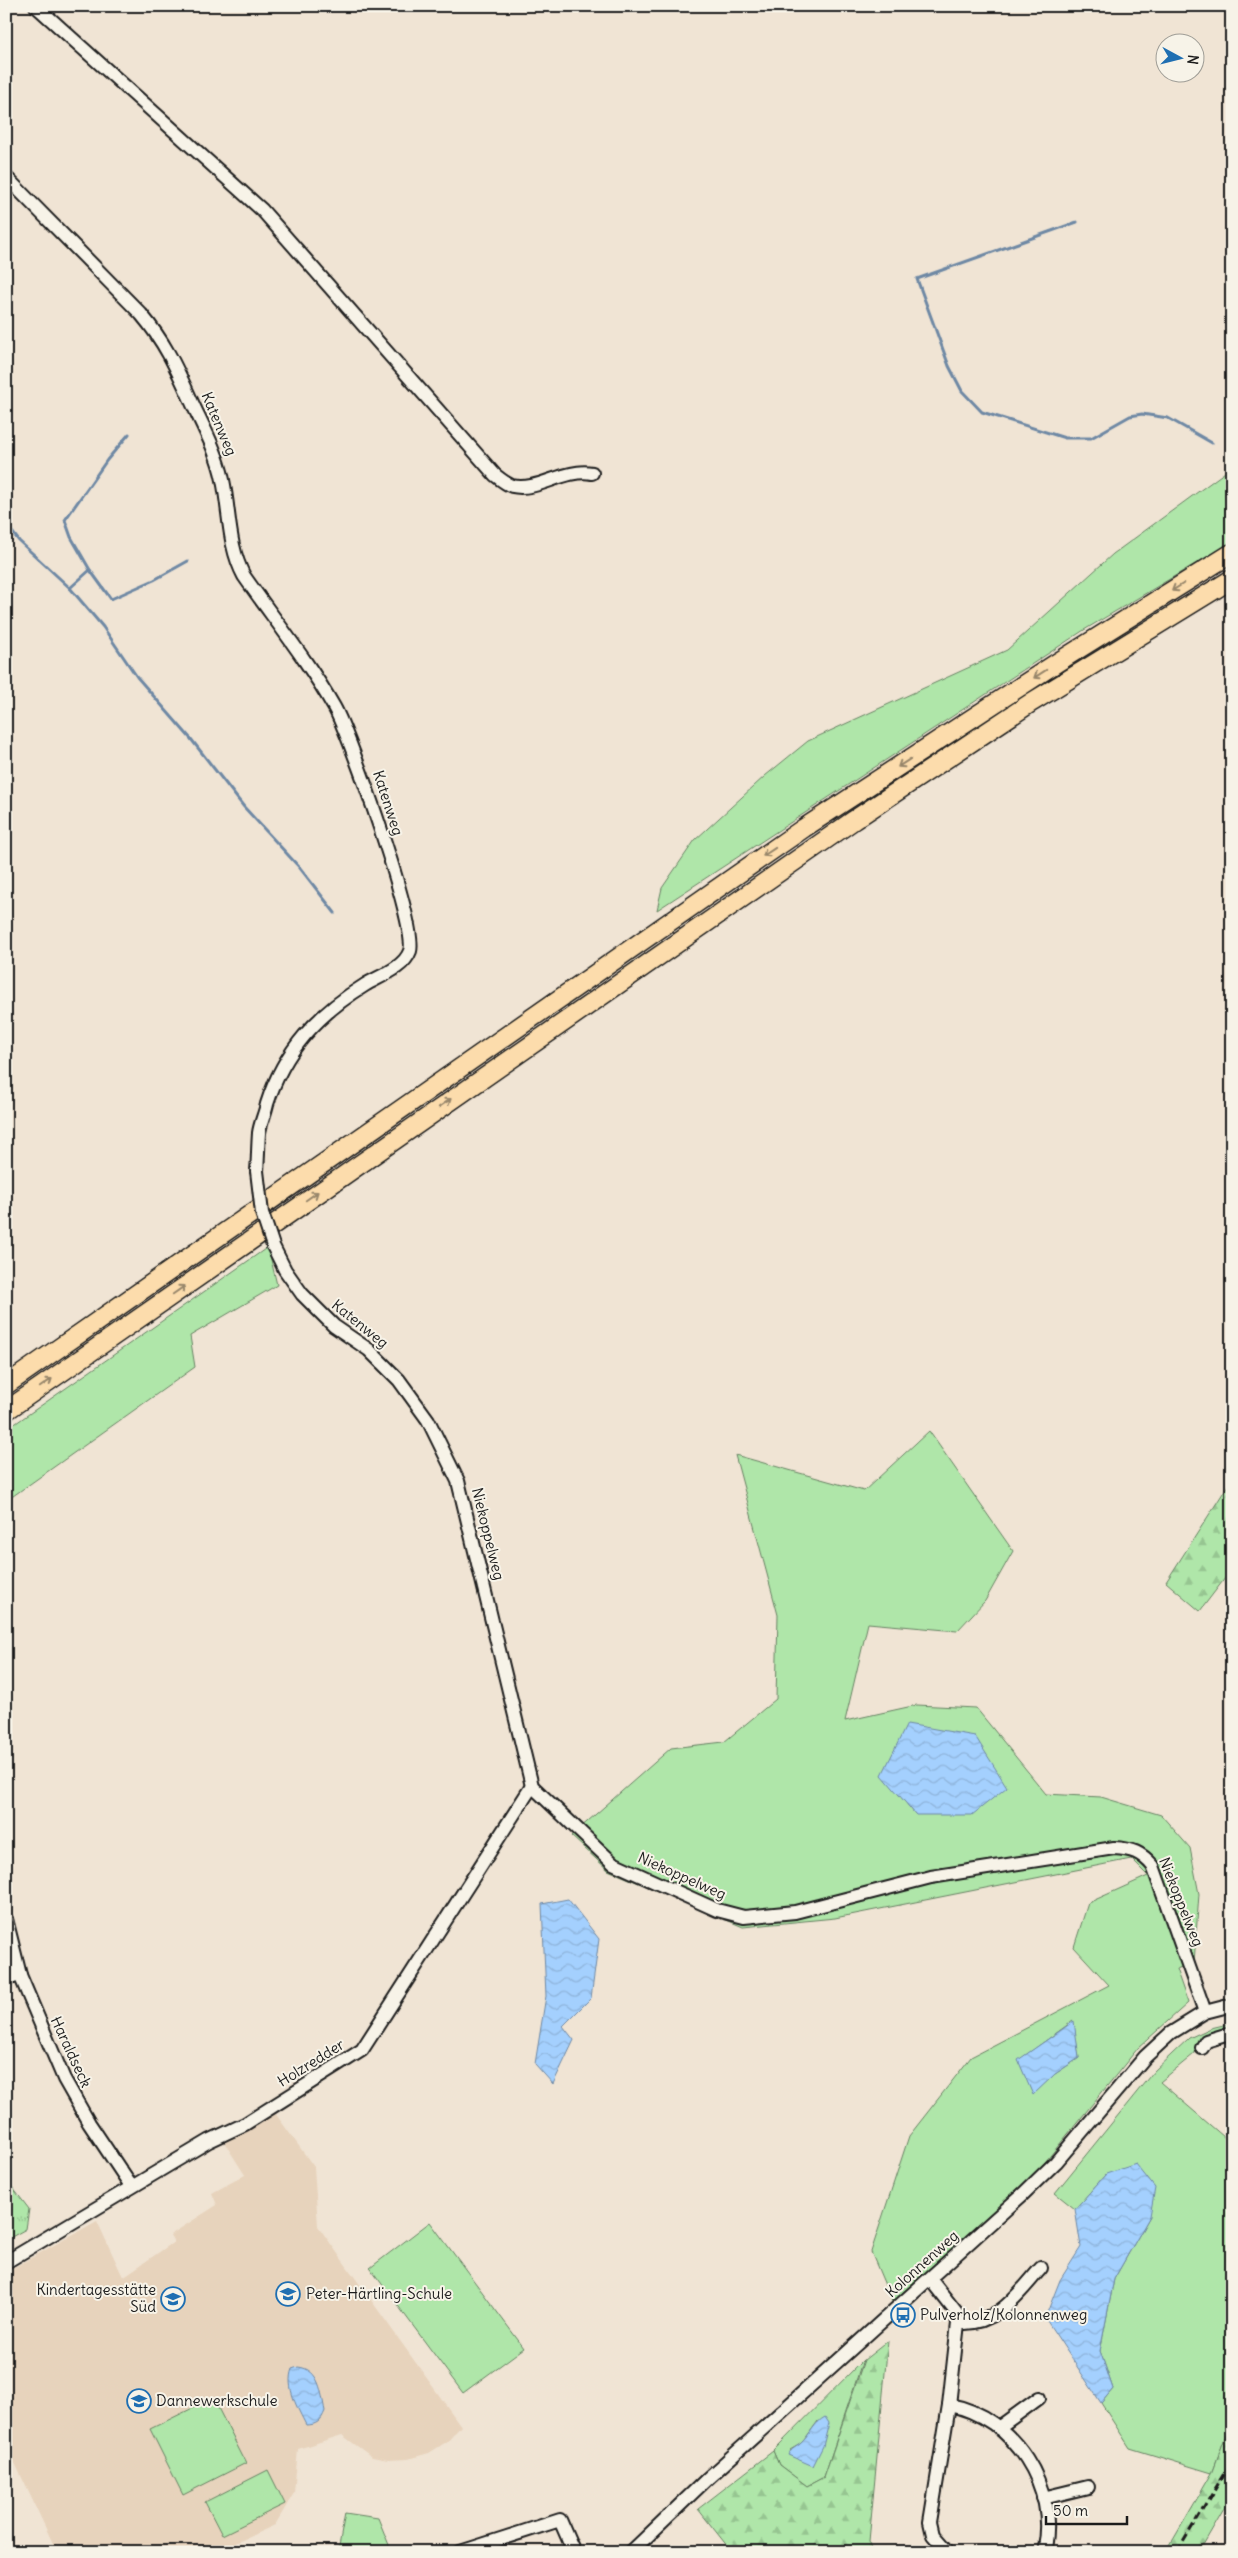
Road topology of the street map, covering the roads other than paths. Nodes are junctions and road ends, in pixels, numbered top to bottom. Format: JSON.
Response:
{"nodes":[{"id":1,"x":36,"y":6,"type":"edge"},
{"id":2,"x":6,"y":177,"type":"edge"},
{"id":3,"x":592,"y":473,"type":"dead end"},
{"id":4,"x":1232,"y":553,"type":"edge"},
{"id":5,"x":1232,"y":579,"type":"edge"},
{"id":6,"x":6,"y":1385,"type":"edge"},
{"id":7,"x":6,"y":1412,"type":"edge"},
{"id":8,"x":428,"y":1420,"type":"joint"},
{"id":9,"x":532,"y":1786,"type":"junction"},
{"id":10,"x":6,"y":1919,"type":"edge"},
{"id":11,"x":20,"y":1975,"type":"junction"},
{"id":12,"x":6,"y":1979,"type":"edge"},
{"id":13,"x":1232,"y":2005,"type":"edge"},
{"id":14,"x":1206,"y":2012,"type":"junction"},
{"id":15,"x":1232,"y":2033,"type":"edge"},
{"id":16,"x":1202,"y":2048,"type":"dead end"},
{"id":17,"x":131,"y":2186,"type":"junction"},
{"id":18,"x":6,"y":2262,"type":"edge"},
{"id":19,"x":1041,"y":2268,"type":"dead end"},
{"id":20,"x":930,"y":2279,"type":"junction"},
{"id":21,"x":958,"y":2323,"type":"junction"},
{"id":22,"x":1039,"y":2398,"type":"dead end"},
{"id":23,"x":949,"y":2405,"type":"junction"},
{"id":24,"x":998,"y":2428,"type":"junction"},
{"id":25,"x":1088,"y":2486,"type":"dead end"},
{"id":26,"x":1043,"y":2498,"type":"junction"},
{"id":27,"x":1048,"y":2551,"type":"edge"},
{"id":28,"x":460,"y":2552,"type":"edge"},
{"id":29,"x":574,"y":2552,"type":"edge"},
{"id":30,"x":631,"y":2552,"type":"edge"},
{"id":31,"x":948,"y":2552,"type":"edge"}],
"edges":[{"from":1,"to":3,"type":"street"},
{"from":2,"to":8,"type":"street","name":"Katenweg","bridge":true},
{"from":4,"to":6,"type":"highway","one_way":true},
{"from":7,"to":5,"type":"highway","one_way":true},
{"from":8,"to":9,"type":"street","name":"Niekoppelweg"},
{"from":9,"to":14,"type":"street","name":"Niekoppelweg"},
{"from":9,"to":17,"type":"street","name":"Holzredder"},
{"from":10,"to":11,"type":"street","name":"Haraldseck"},
{"from":11,"to":12,"type":"street"},
{"from":11,"to":17,"type":"street","name":"Haraldseck"},
{"from":13,"to":14,"type":"street","name":"Kolonnenweg"},
{"from":14,"to":20,"type":"street","name":"Kolonnenweg"},
{"from":15,"to":16,"type":"street"},
{"from":17,"to":18,"type":"street","name":"Holzredder"},
{"from":19,"to":21,"type":"street"},
{"from":20,"to":21,"type":"street"},
{"from":20,"to":30,"type":"street","name":"Kolonnenweg"},
{"from":21,"to":23,"type":"street"},
{"from":22,"to":24,"type":"street"},
{"from":23,"to":24,"type":"street"},
{"from":23,"to":31,"type":"street"},
{"from":24,"to":26,"type":"street"},
{"from":25,"to":26,"type":"street"},
{"from":26,"to":27,"type":"street"},
{"from":28,"to":29,"type":"street"}]}
